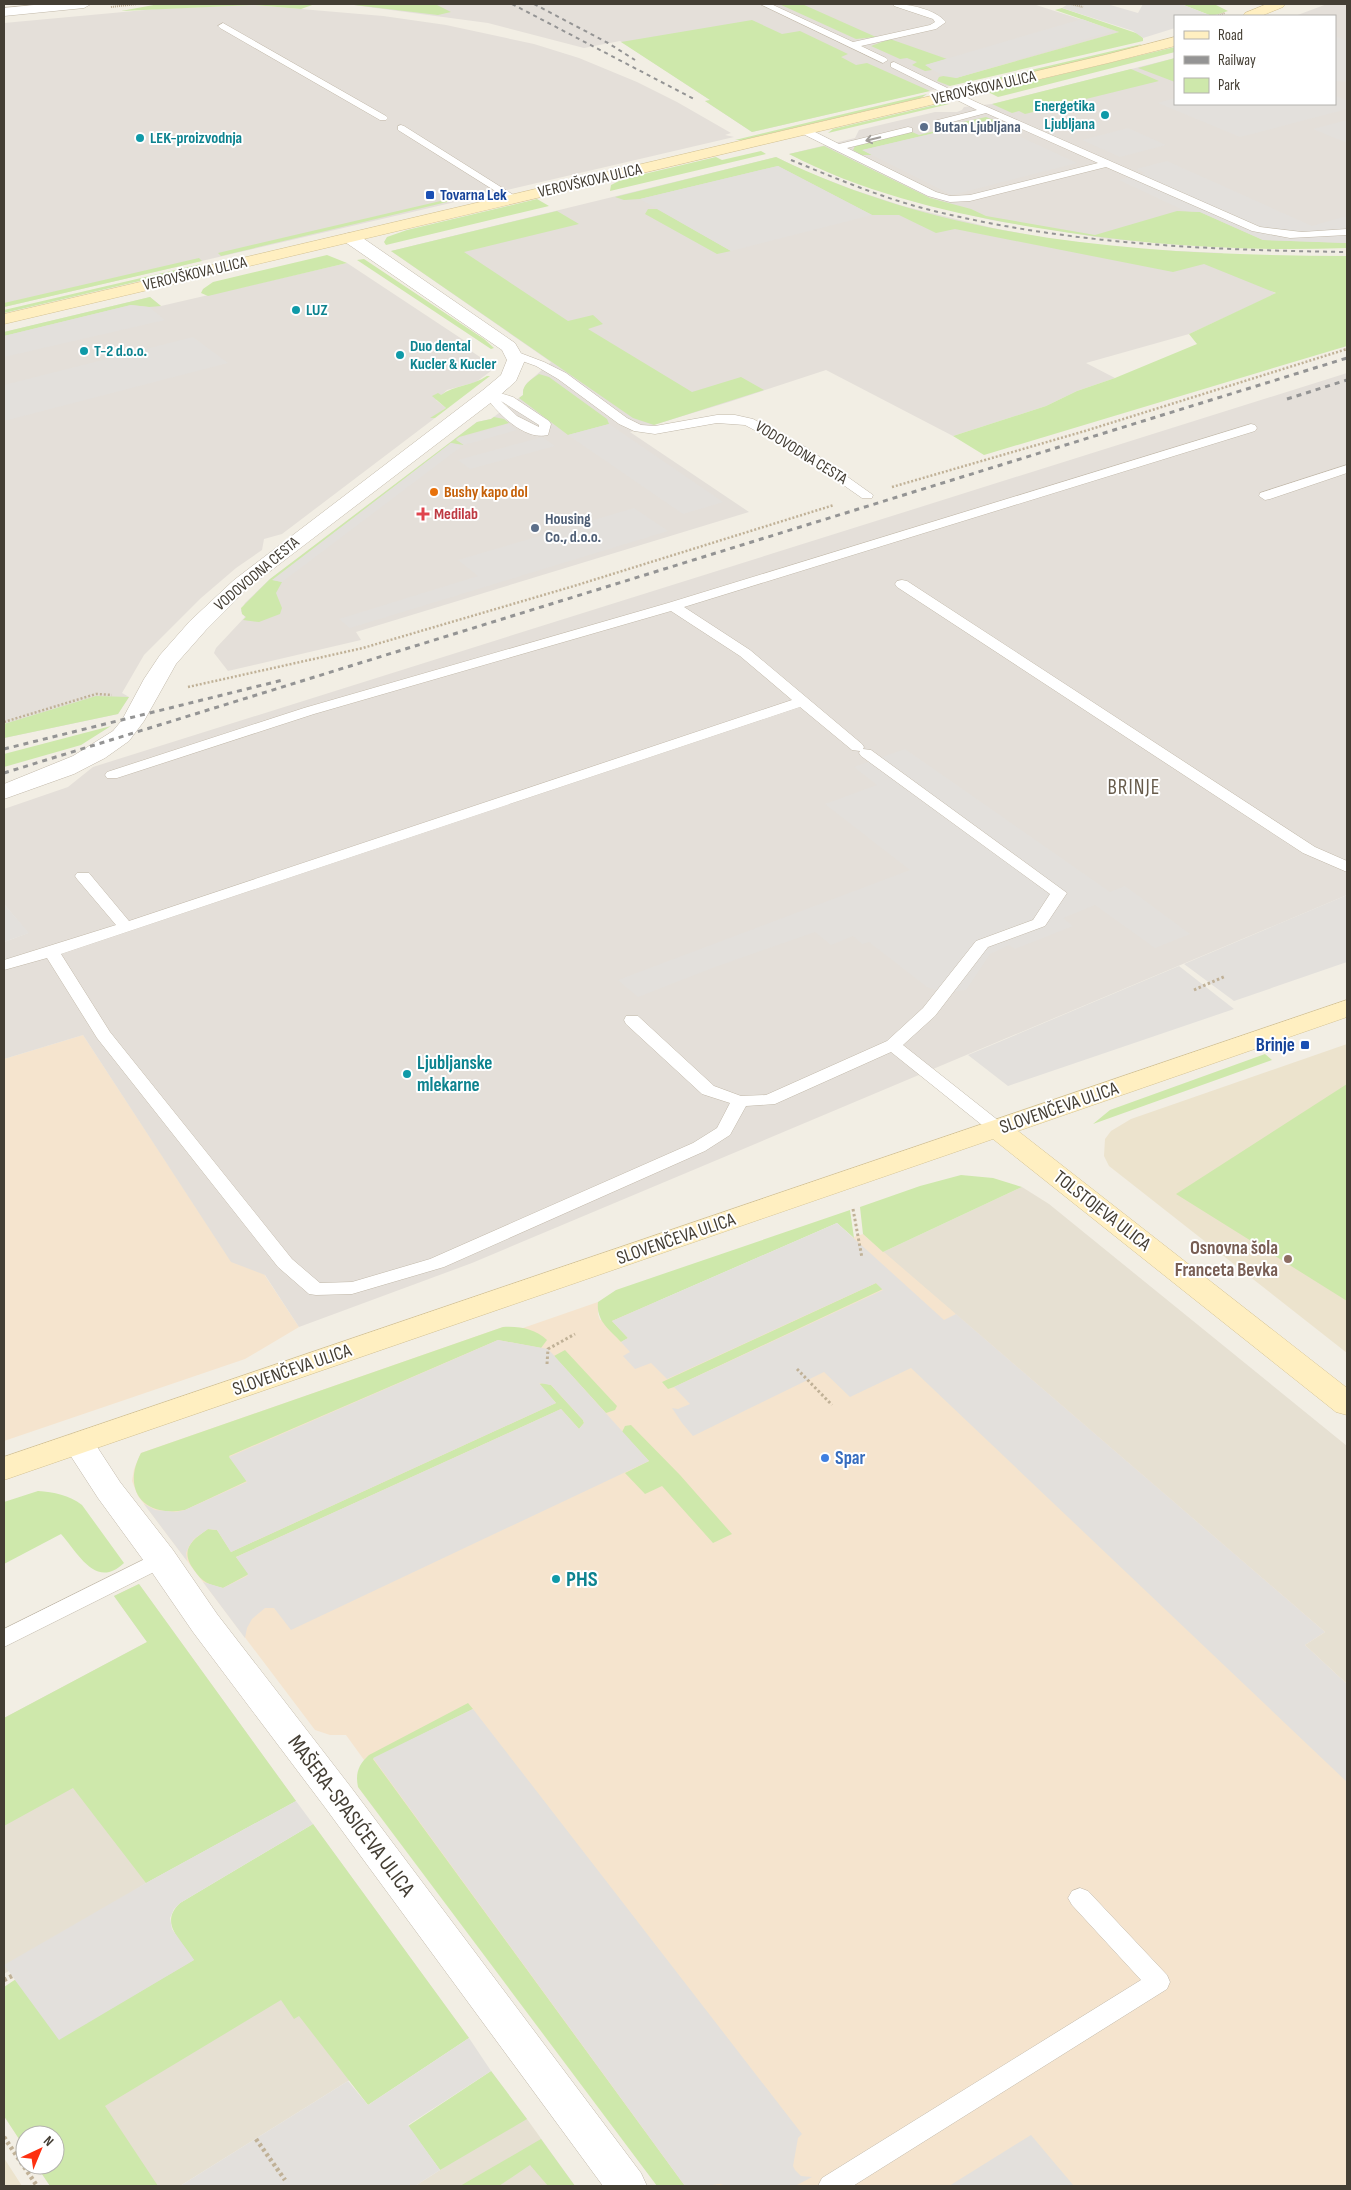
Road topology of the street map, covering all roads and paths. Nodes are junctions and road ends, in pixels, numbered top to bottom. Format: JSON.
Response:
{"nodes":[{"id":1,"x":84,"y":4,"type":"edge"},
{"id":2,"x":764,"y":4,"type":"edge"},
{"id":3,"x":897,"y":4,"type":"edge"},
{"id":4,"x":1071,"y":4,"type":"edge"},
{"id":5,"x":1278,"y":4,"type":"edge"},
{"id":6,"x":1084,"y":7,"type":"dead end"},
{"id":7,"x":4,"y":12,"type":"edge"},
{"id":8,"x":1252,"y":15,"type":"edge"},
{"id":9,"x":223,"y":26,"type":"dead end"},
{"id":10,"x":1174,"y":41,"type":"edge"},
{"id":11,"x":853,"y":46,"type":"junction"},
{"id":12,"x":883,"y":60,"type":"dead end"},
{"id":13,"x":894,"y":65,"type":"dead end"},
{"id":14,"x":955,"y":95,"type":"junction"},
{"id":15,"x":987,"y":110,"type":"junction"},
{"id":16,"x":382,"y":118,"type":"dead end"},
{"id":17,"x":938,"y":123,"type":"dead end"},
{"id":18,"x":401,"y":128,"type":"dead end"},
{"id":19,"x":805,"y":130,"type":"junction"},
{"id":20,"x":908,"y":130,"type":"dead end"},
{"id":21,"x":838,"y":148,"type":"junction"},
{"id":22,"x":1106,"y":164,"type":"junction"},
{"id":23,"x":515,"y":199,"type":"junction"},
{"id":24,"x":1347,"y":232,"type":"edge"},
{"id":25,"x":350,"y":238,"type":"junction"},
{"id":26,"x":4,"y":319,"type":"edge"},
{"id":27,"x":1347,"y":349,"type":"edge"},
{"id":28,"x":515,"y":355,"type":"junction"},
{"id":29,"x":1251,"y":428,"type":"dead end"},
{"id":30,"x":1347,"y":469,"type":"edge"},
{"id":31,"x":867,"y":495,"type":"junction"},
{"id":32,"x":1265,"y":496,"type":"dead end"},
{"id":33,"x":902,"y":584,"type":"dead end"},
{"id":34,"x":673,"y":606,"type":"junction"},
{"id":35,"x":120,"y":695,"type":"dead end"},
{"id":36,"x":146,"y":697,"type":"junction"},
{"id":37,"x":803,"y":702,"type":"junction"},
{"id":38,"x":4,"y":722,"type":"edge"},
{"id":39,"x":112,"y":775,"type":"dead end"},
{"id":40,"x":4,"y":792,"type":"edge"},
{"id":41,"x":1347,"y":866,"type":"edge"},
{"id":42,"x":83,"y":876,"type":"dead end"},
{"id":43,"x":126,"y":927,"type":"junction"},
{"id":44,"x":52,"y":952,"type":"junction"},
{"id":45,"x":4,"y":965,"type":"edge"},
{"id":46,"x":1226,"y":976,"type":"dead end"},
{"id":47,"x":1194,"y":990,"type":"dead end"},
{"id":48,"x":1347,"y":1008,"type":"edge"},
{"id":49,"x":632,"y":1020,"type":"dead end"},
{"id":50,"x":893,"y":1045,"type":"junction"},
{"id":51,"x":740,"y":1101,"type":"junction"},
{"id":52,"x":998,"y":1129,"type":"junction"},
{"id":53,"x":848,"y":1180,"type":"junction"},
{"id":54,"x":862,"y":1258,"type":"dead end"},
{"id":55,"x":574,"y":1334,"type":"dead end"},
{"id":56,"x":547,"y":1364,"type":"dead end"},
{"id":57,"x":797,"y":1369,"type":"dead end"},
{"id":58,"x":1347,"y":1404,"type":"edge"},
{"id":59,"x":832,"y":1405,"type":"dead end"},
{"id":60,"x":79,"y":1444,"type":"junction"},
{"id":61,"x":4,"y":1469,"type":"edge"},
{"id":62,"x":162,"y":1559,"type":"junction"},
{"id":63,"x":4,"y":1639,"type":"edge"},
{"id":64,"x":1080,"y":1898,"type":"dead end"},
{"id":65,"x":12,"y":1976,"type":"dead end"},
{"id":66,"x":4,"y":1980,"type":"edge"},
{"id":67,"x":4,"y":2137,"type":"edge"},
{"id":68,"x":256,"y":2139,"type":"dead end"},
{"id":69,"x":285,"y":2180,"type":"dead end"},
{"id":70,"x":37,"y":2186,"type":"edge"},
{"id":71,"x":627,"y":2186,"type":"edge"},
{"id":72,"x":831,"y":2186,"type":"edge"}],
"edges":[{"from":1,"to":7,"type":"street"},
{"from":2,"to":11,"type":"lane"},
{"from":3,"to":11,"type":"lane"},
{"from":4,"to":6,"type":"path"},
{"from":5,"to":8,"type":"street"},
{"from":9,"to":16,"type":"lane"},
{"from":10,"to":14,"type":"street","name":"VEROVŠKOVA ULICA"},
{"from":11,"to":12,"type":"lane"},
{"from":13,"to":14,"type":"lane"},
{"from":14,"to":15,"type":"lane"},
{"from":14,"to":19,"type":"street","name":"VEROVŠKOVA ULICA"},
{"from":15,"to":17,"type":"lane"},
{"from":15,"to":22,"type":"lane"},
{"from":18,"to":23,"type":"lane"},
{"from":19,"to":21,"type":"lane"},
{"from":19,"to":23,"type":"street","name":"VEROVŠKOVA ULICA"},
{"from":20,"to":21,"type":"lane","one_way":true},
{"from":21,"to":22,"type":"lane"},
{"from":22,"to":24,"type":"lane"},
{"from":23,"to":25,"type":"street","name":"VEROVŠKOVA ULICA"},
{"from":25,"to":26,"type":"street","name":"VEROVŠKOVA ULICA"},
{"from":25,"to":28,"type":"street","name":"VODOVODNA CESTA"},
{"from":27,"to":31,"type":"path"},
{"from":28,"to":31,"type":"lane","name":"VODOVODNA CESTA"},
{"from":28,"to":36,"type":"street","name":"VODOVODNA CESTA"},
{"from":29,"to":34,"type":"lane"},
{"from":30,"to":32,"type":"lane"},
{"from":31,"to":36,"type":"path"},
{"from":33,"to":41,"type":"lane"},
{"from":34,"to":37,"type":"lane"},
{"from":34,"to":39,"type":"lane"},
{"from":35,"to":38,"type":"path"},
{"from":36,"to":40,"type":"street","name":"VODOVODNA CESTA"},
{"from":37,"to":43,"type":"lane"},
{"from":37,"to":50,"type":"lane"},
{"from":42,"to":43,"type":"lane"},
{"from":43,"to":44,"type":"lane"},
{"from":44,"to":45,"type":"lane"},
{"from":44,"to":51,"type":"lane"},
{"from":46,"to":47,"type":"path"},
{"from":48,"to":52,"type":"street","name":"SLOVENČEVA ULICA"},
{"from":49,"to":51,"type":"lane"},
{"from":50,"to":51,"type":"lane"},
{"from":50,"to":52,"type":"lane"},
{"from":52,"to":53,"type":"street","name":"SLOVENČEVA ULICA"},
{"from":52,"to":58,"type":"street","name":"TOLSTOJEVA ULICA"},
{"from":53,"to":54,"type":"path"},
{"from":53,"to":60,"type":"street","name":"SLOVENČEVA ULICA"},
{"from":55,"to":56,"type":"path"},
{"from":57,"to":59,"type":"path"},
{"from":60,"to":61,"type":"street","name":"SLOVENČEVA ULICA"},
{"from":60,"to":62,"type":"street","name":"MAŠERA-SPASIĆEVA ULICA"},
{"from":62,"to":63,"type":"lane"},
{"from":62,"to":71,"type":"street","name":"MAŠERA-SPASIĆEVA ULICA"},
{"from":64,"to":72,"type":"lane"},
{"from":65,"to":66,"type":"path"},
{"from":67,"to":70,"type":"path"},
{"from":68,"to":69,"type":"path"}]}
